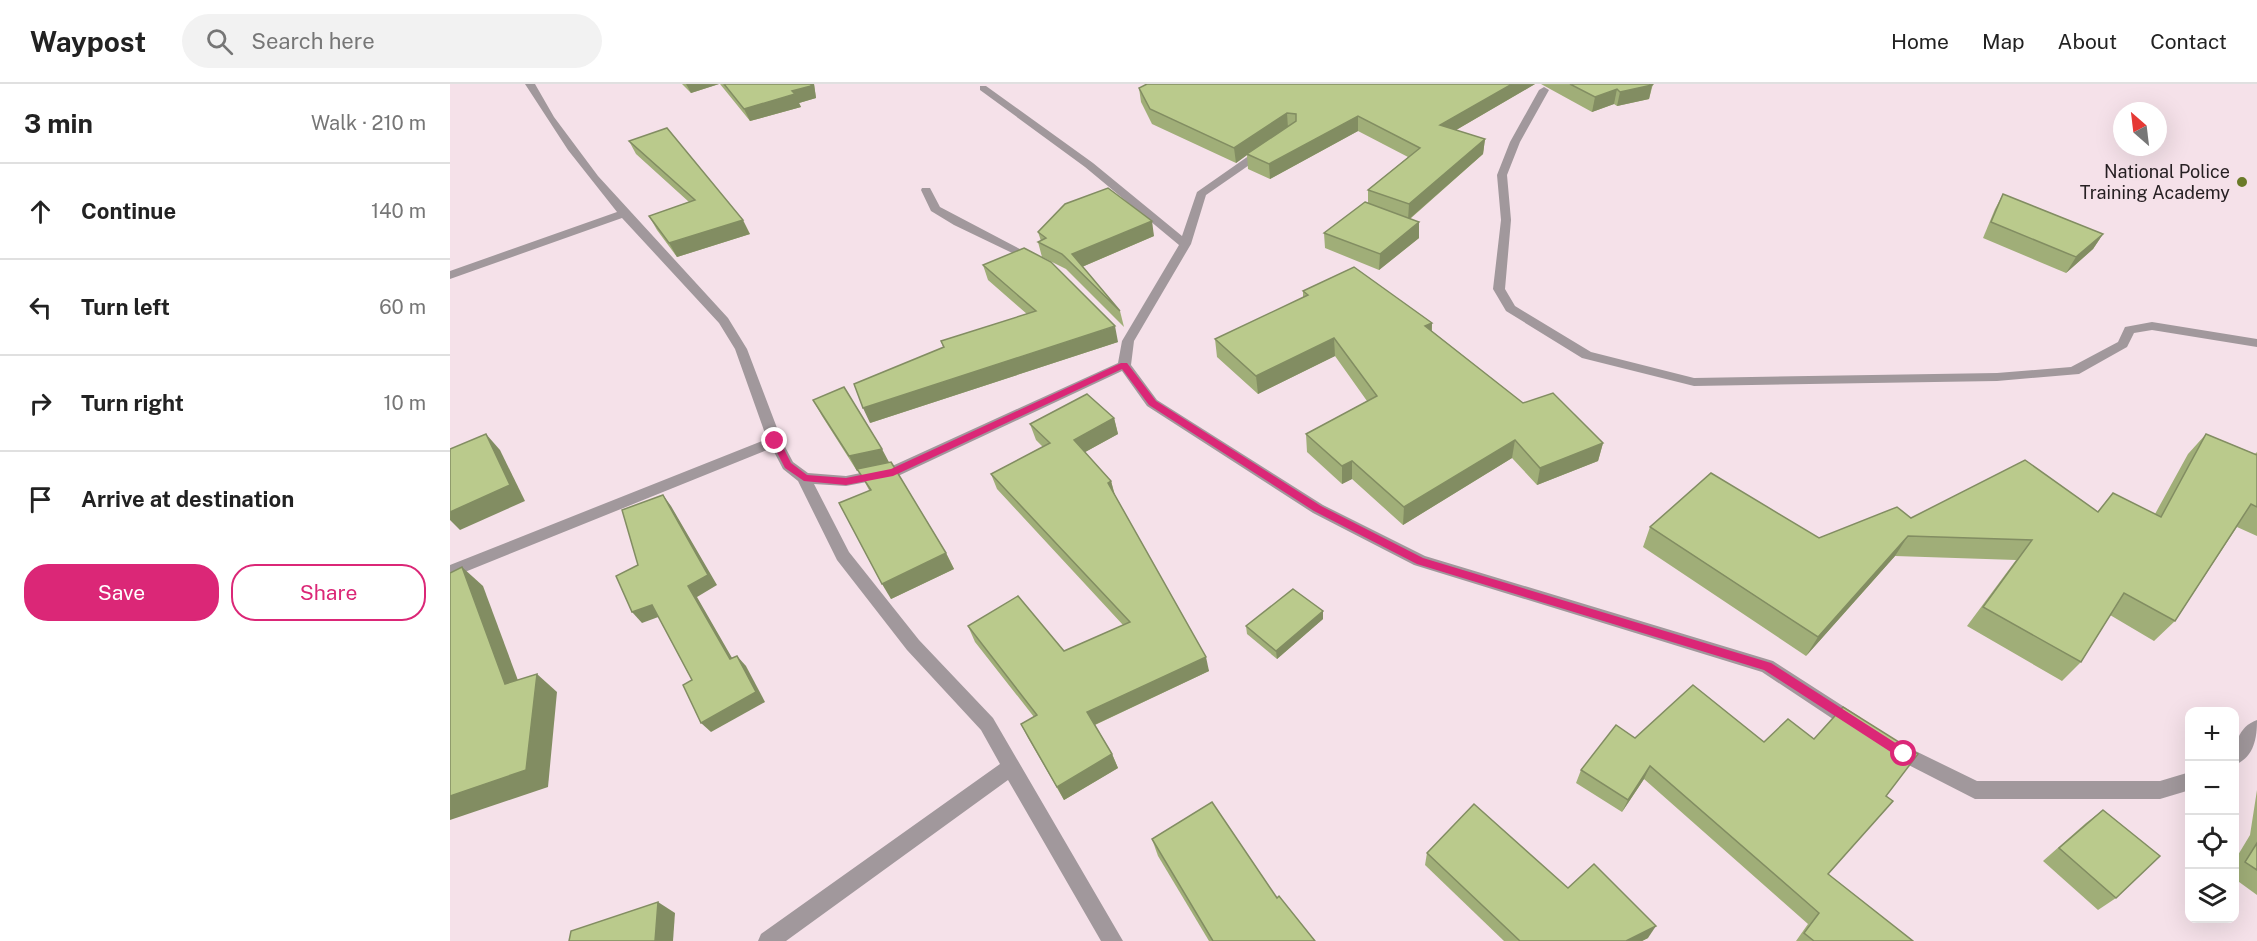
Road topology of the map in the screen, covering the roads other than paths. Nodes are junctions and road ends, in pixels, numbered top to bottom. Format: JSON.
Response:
{"nodes":[{"id":1,"x":530,"y":84,"type":"edge"},
{"id":2,"x":983,"y":88,"type":"dead end"},
{"id":3,"x":1544,"y":90,"type":"dead end"},
{"id":4,"x":1275,"y":144,"type":"edge"},
{"id":5,"x":926,"y":190,"type":"dead end"},
{"id":6,"x":626,"y":213,"type":"junction"},
{"id":7,"x":1185,"y":244,"type":"junction"},
{"id":8,"x":1040,"y":263,"type":"edge"},
{"id":9,"x":450,"y":276,"type":"edge"},
{"id":10,"x":2257,"y":342,"type":"edge"},
{"id":11,"x":1124,"y":365,"type":"junction"},
{"id":12,"x":775,"y":441,"type":"junction"},
{"id":13,"x":804,"y":478,"type":"junction"},
{"id":14,"x":450,"y":572,"type":"edge"},
{"id":15,"x":2257,"y":728,"type":"edge"},
{"id":16,"x":1867,"y":731,"type":"edge"},
{"id":17,"x":1885,"y":742,"type":"edge"},
{"id":18,"x":2239,"y":752,"type":"edge"},
{"id":19,"x":1011,"y":767,"type":"junction"},
{"id":20,"x":2185,"y":782,"type":"edge"},
{"id":21,"x":768,"y":941,"type":"edge"},
{"id":22,"x":1113,"y":941,"type":"edge"}],
"edges":[{"from":1,"to":6,"type":"street"},
{"from":2,"to":7,"type":"street"},
{"from":3,"to":10,"type":"street"},
{"from":4,"to":7,"type":"street"},
{"from":5,"to":8,"type":"street"},
{"from":6,"to":9,"type":"street"},
{"from":6,"to":12,"type":"street"},
{"from":7,"to":11,"type":"street"},
{"from":11,"to":13,"type":"street"},
{"from":11,"to":16,"type":"street"},
{"from":12,"to":13,"type":"street"},
{"from":12,"to":14,"type":"street"},
{"from":13,"to":19,"type":"street"},
{"from":15,"to":18,"type":"street"},
{"from":17,"to":20,"type":"street"},
{"from":19,"to":21,"type":"street"},
{"from":19,"to":22,"type":"street"}]}
